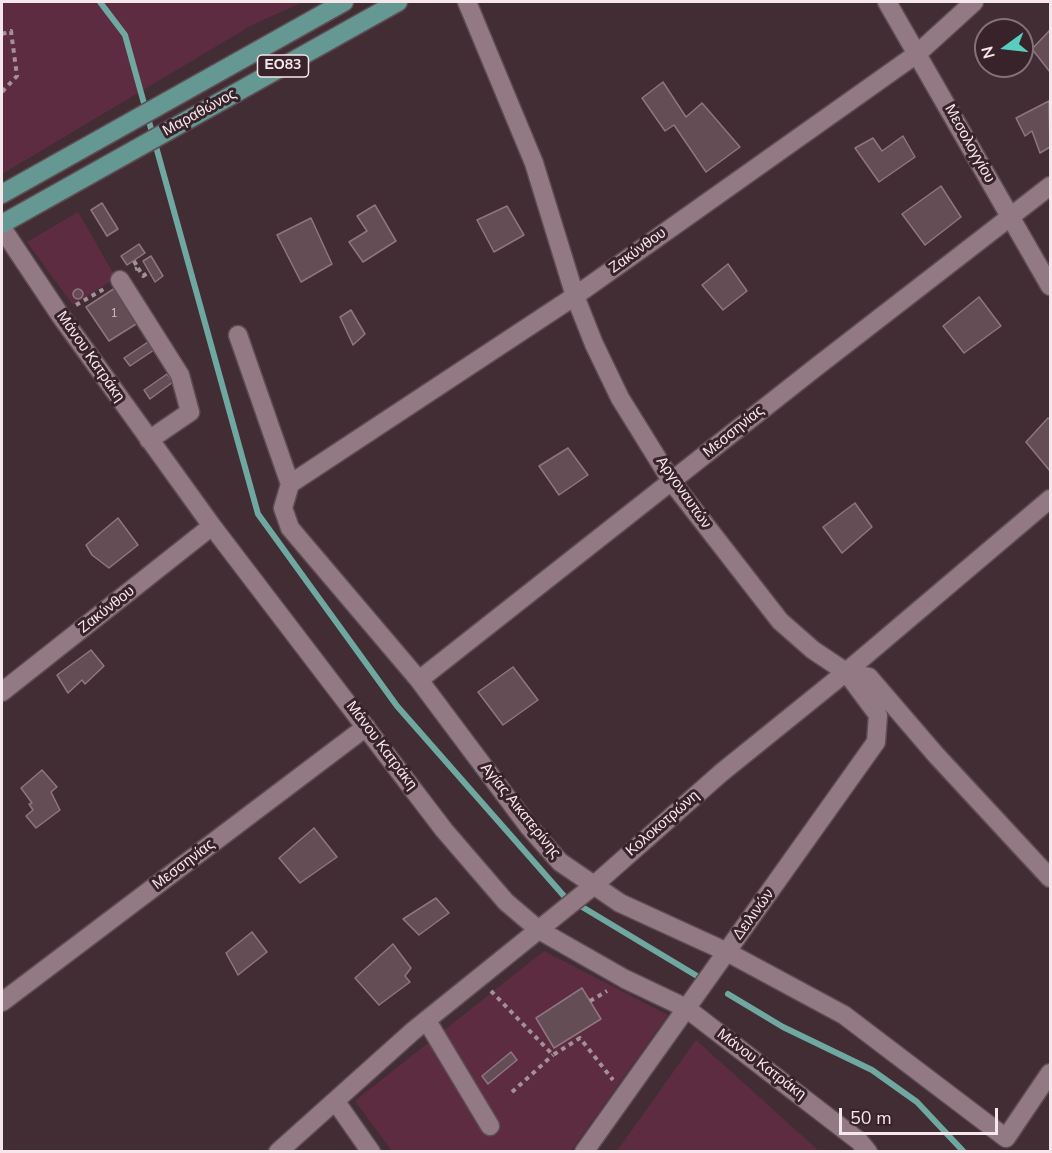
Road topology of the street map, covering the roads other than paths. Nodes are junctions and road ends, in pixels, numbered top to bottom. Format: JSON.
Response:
{"nodes":[{"id":1,"x":344,"y":2,"type":"edge"},
{"id":2,"x":398,"y":2,"type":"edge"},
{"id":3,"x":467,"y":2,"type":"edge"},
{"id":4,"x":887,"y":2,"type":"edge"},
{"id":5,"x":974,"y":2,"type":"edge"},
{"id":6,"x":918,"y":53,"type":"junction"},
{"id":7,"x":1050,"y":186,"type":"edge"},
{"id":8,"x":2,"y":194,"type":"edge"},
{"id":9,"x":1009,"y":217,"type":"junction"},
{"id":10,"x":2,"y":226,"type":"edge"},
{"id":11,"x":120,"y":280,"type":"dead end"},
{"id":12,"x":1050,"y":286,"type":"edge"},
{"id":13,"x":575,"y":296,"type":"junction"},
{"id":14,"x":238,"y":335,"type":"dead end"},
{"id":15,"x":149,"y":440,"type":"junction"},
{"id":16,"x":672,"y":482,"type":"junction"},
{"id":17,"x":290,"y":484,"type":"junction"},
{"id":18,"x":1050,"y":499,"type":"edge"},
{"id":19,"x":212,"y":526,"type":"junction"},
{"id":20,"x":846,"y":672,"type":"junction"},
{"id":21,"x":419,"y":680,"type":"junction"},
{"id":22,"x":2,"y":692,"type":"edge"},
{"id":23,"x":366,"y":727,"type":"junction"},
{"id":24,"x":1050,"y":878,"type":"edge"},
{"id":25,"x":589,"y":889,"type":"junction"},
{"id":26,"x":539,"y":930,"type":"junction"},
{"id":27,"x":727,"y":952,"type":"junction"},
{"id":28,"x":2,"y":1002,"type":"edge"},
{"id":29,"x":686,"y":1008,"type":"junction"},
{"id":30,"x":427,"y":1021,"type":"junction"},
{"id":31,"x":1050,"y":1073,"type":"edge"},
{"id":32,"x":336,"y":1102,"type":"junction"},
{"id":33,"x":490,"y":1126,"type":"dead end"},
{"id":34,"x":278,"y":1152,"type":"edge"},
{"id":35,"x":370,"y":1152,"type":"edge"},
{"id":36,"x":584,"y":1152,"type":"edge"},
{"id":37,"x":868,"y":1152,"type":"edge"}],
"edges":[{"from":1,"to":8,"type":"main road","name":"Μαραθώνος","number":"ΕΟ83"},
{"from":2,"to":10,"type":"main road","name":"Μαραθώνος","number":"ΕΟ83"},
{"from":3,"to":13,"type":"street","name":"Αργοναυτών"},
{"from":4,"to":6,"type":"street","name":"Μεσολογγίου"},
{"from":5,"to":6,"type":"street","name":"Ζακύνθου"},
{"from":6,"to":9,"type":"street","name":"Μεσολογγίου"},
{"from":6,"to":13,"type":"street","name":"Ζακύνθου"},
{"from":7,"to":9,"type":"street","name":"Μεσσηνίας"},
{"from":9,"to":12,"type":"street","name":"Μεσολογγίου"},
{"from":9,"to":16,"type":"street","name":"Μεσσηνίας"},
{"from":10,"to":15,"type":"street","name":"Μάνου Κατράκη"},
{"from":11,"to":15,"type":"street"},
{"from":13,"to":16,"type":"street","name":"Αργοναυτών"},
{"from":13,"to":17,"type":"street","name":"Ζακύνθου"},
{"from":14,"to":17,"type":"street"},
{"from":15,"to":19,"type":"street","name":"Μάνου Κατράκη"},
{"from":16,"to":20,"type":"street","name":"Αργοναυτών"},
{"from":16,"to":21,"type":"street","name":"Μεσσηνίας"},
{"from":17,"to":21,"type":"street","name":"Αγίας Αικατερίνης"},
{"from":18,"to":20,"type":"street","name":"Κολοκοτρώνη"},
{"from":19,"to":22,"type":"street","name":"Ζακύνθου"},
{"from":19,"to":23,"type":"street","name":"Μάνου Κατράκη"},
{"from":20,"to":24,"type":"street","name":"Αργοναυτών"},
{"from":20,"to":25,"type":"street","name":"Κολοκοτρώνη"},
{"from":20,"to":27,"type":"street","name":"Δειλινών"},
{"from":21,"to":25,"type":"street","name":"Αγίας Αικατερίνης"},
{"from":23,"to":26,"type":"street","name":"Μάνου Κατράκη"},
{"from":23,"to":28,"type":"street","name":"Μεσσηνίας"},
{"from":25,"to":26,"type":"street","name":"Κολοκοτρώνη"},
{"from":25,"to":27,"type":"street","name":"Αγίας Αικατερίνης"},
{"from":26,"to":29,"type":"street","name":"Μάνου Κατράκη"},
{"from":26,"to":30,"type":"street","name":"Κολοκοτρώνη"},
{"from":27,"to":29,"type":"street","name":"Δειλινών"},
{"from":27,"to":31,"type":"street","name":"Αγίας Αικατερίνης"},
{"from":29,"to":36,"type":"street","name":"Δειλινών"},
{"from":29,"to":37,"type":"street","name":"Μάνου Κατράκη"},
{"from":30,"to":32,"type":"street","name":"Κολοκοτρώνη"},
{"from":30,"to":33,"type":"street"},
{"from":32,"to":34,"type":"street","name":"Κολοκοτρώνη"},
{"from":32,"to":35,"type":"street"}]}
